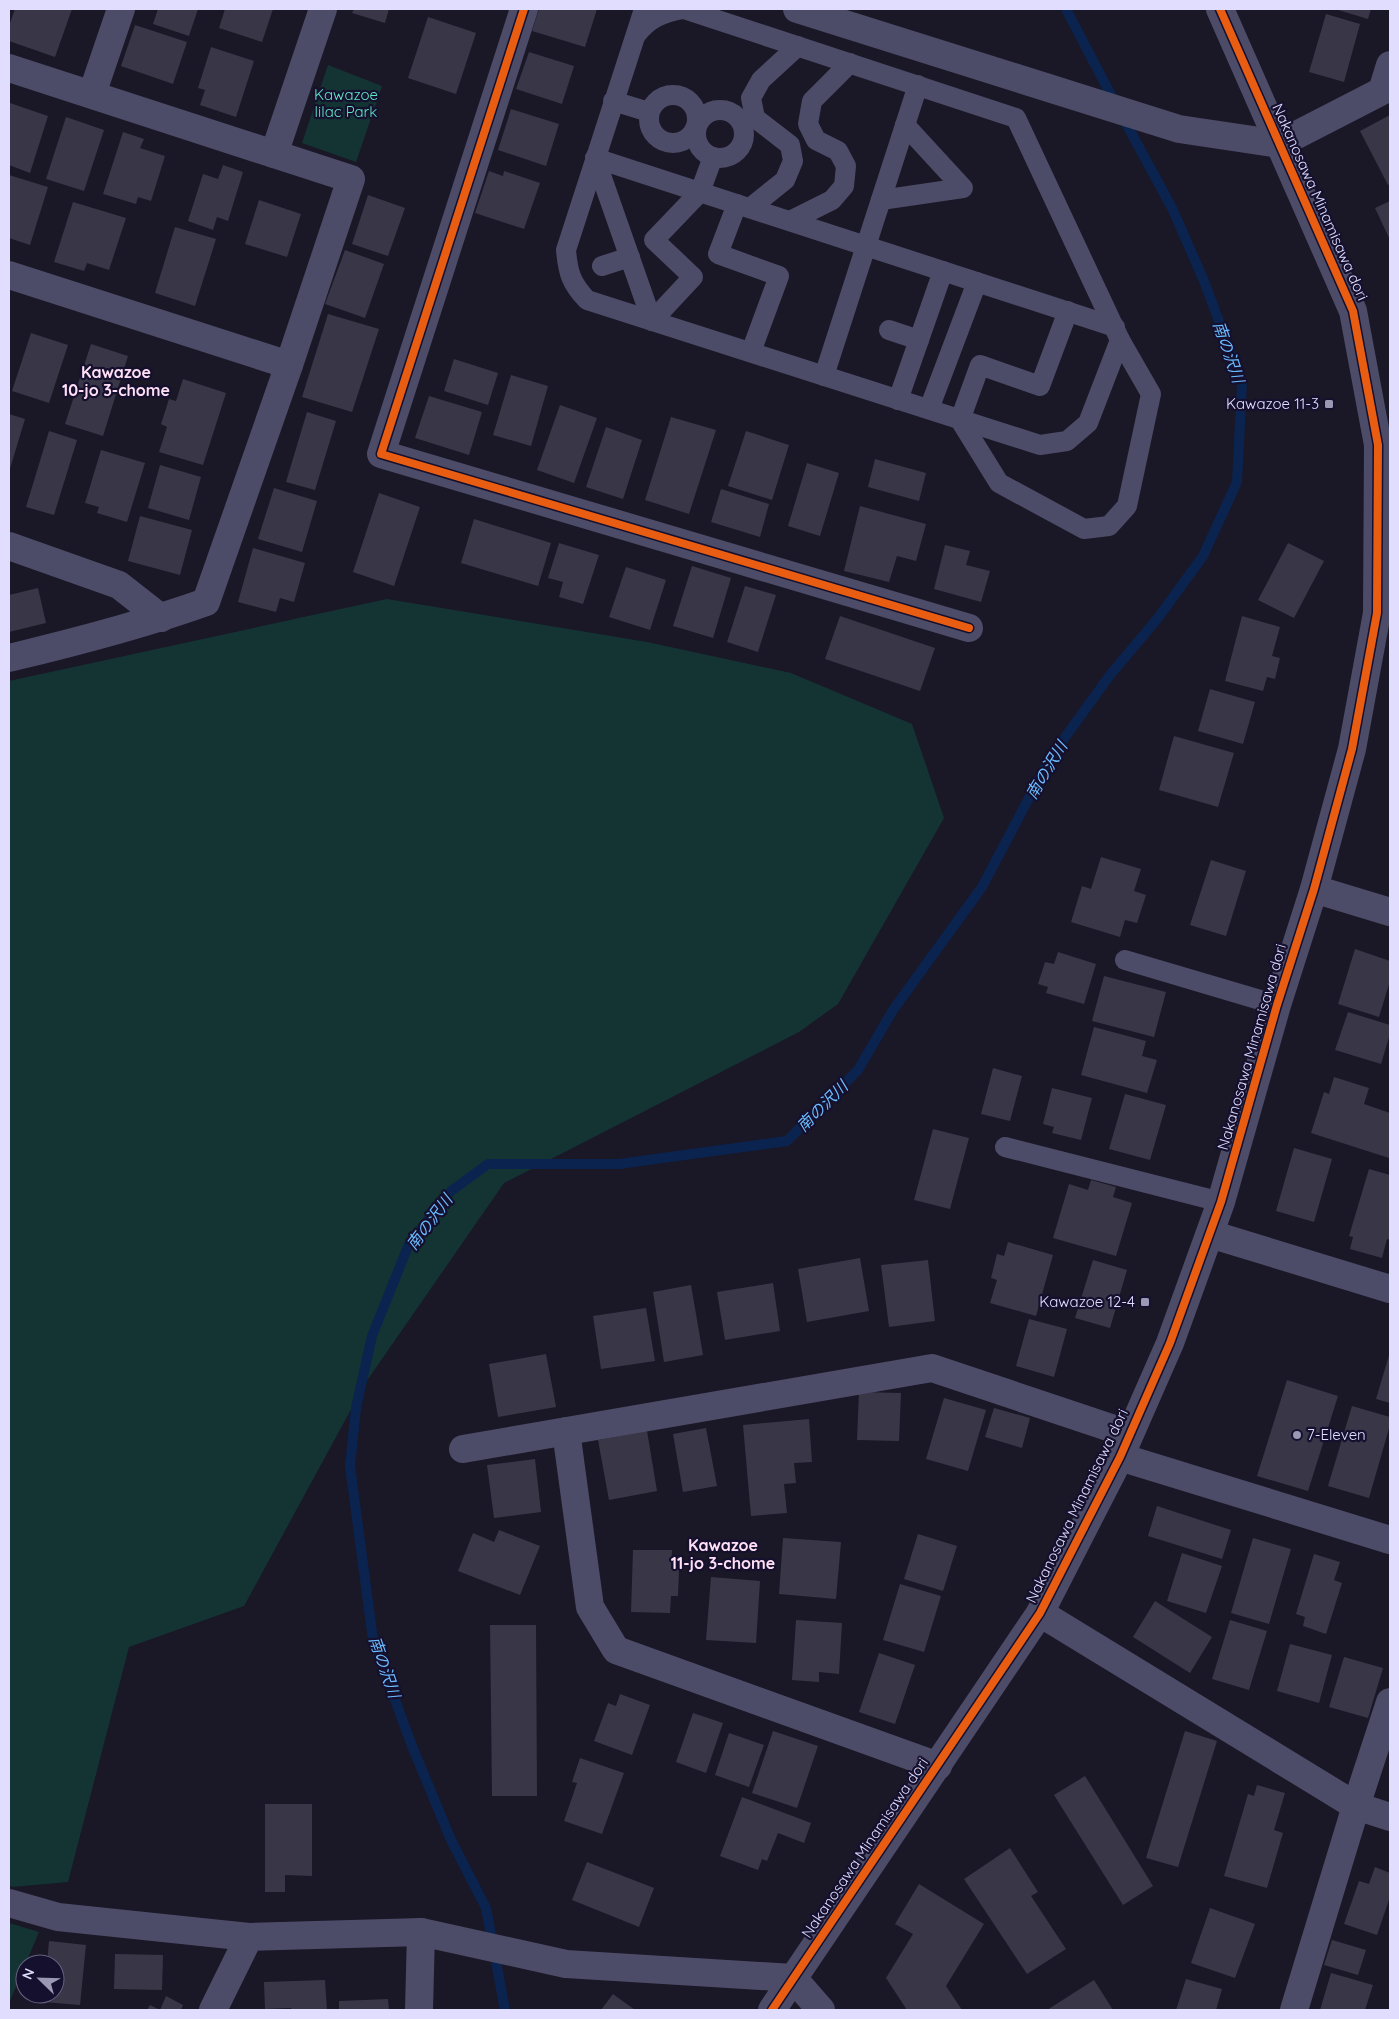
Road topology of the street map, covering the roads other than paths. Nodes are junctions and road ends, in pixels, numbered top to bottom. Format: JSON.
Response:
{"nodes":[{"id":1,"x":121,"y":9,"type":"edge"},
{"id":2,"x":323,"y":9,"type":"edge"},
{"id":3,"x":524,"y":9,"type":"edge"},
{"id":4,"x":644,"y":9,"type":"edge"},
{"id":5,"x":683,"y":9,"type":"edge"},
{"id":6,"x":797,"y":9,"type":"edge"},
{"id":7,"x":1220,"y":9,"type":"edge"},
{"id":8,"x":633,"y":39,"type":"junction"},
{"id":9,"x":798,"y":46,"type":"junction"},
{"id":10,"x":850,"y":63,"type":"junction"},
{"id":11,"x":1390,"y":65,"type":"edge"},
{"id":12,"x":9,"y":68,"type":"edge"},
{"id":13,"x":918,"y":86,"type":"junction"},
{"id":14,"x":1386,"y":93,"type":"edge"},
{"id":15,"x":92,"y":94,"type":"junction"},
{"id":16,"x":613,"y":101,"type":"junction"},
{"id":17,"x":650,"y":112,"type":"junction"},
{"id":18,"x":905,"y":124,"type":"junction"},
{"id":19,"x":697,"y":128,"type":"junction"},
{"id":20,"x":1279,"y":144,"type":"junction"},
{"id":21,"x":274,"y":154,"type":"junction"},
{"id":22,"x":713,"y":157,"type":"junction"},
{"id":23,"x":595,"y":158,"type":"junction"},
{"id":24,"x":700,"y":192,"type":"junction"},
{"id":25,"x":881,"y":200,"type":"junction"},
{"id":26,"x":743,"y":206,"type":"junction"},
{"id":27,"x":790,"y":221,"type":"junction"},
{"id":28,"x":866,"y":246,"type":"junction"},
{"id":29,"x":630,"y":257,"type":"junction"},
{"id":30,"x":602,"y":266,"type":"dead end"},
{"id":31,"x":943,"y":271,"type":"junction"},
{"id":32,"x":9,"y":275,"type":"edge"},
{"id":33,"x":977,"y":282,"type":"junction"},
{"id":34,"x":1068,"y":311,"type":"junction"},
{"id":35,"x":652,"y":321,"type":"junction"},
{"id":36,"x":889,"y":330,"type":"dead end"},
{"id":37,"x":1118,"y":333,"type":"junction"},
{"id":38,"x":919,"y":340,"type":"junction"},
{"id":39,"x":752,"y":352,"type":"junction"},
{"id":40,"x":289,"y":365,"type":"junction"},
{"id":41,"x":824,"y":376,"type":"junction"},
{"id":42,"x":898,"y":400,"type":"junction"},
{"id":43,"x":929,"y":409,"type":"junction"},
{"id":44,"x":960,"y":420,"type":"junction"},
{"id":45,"x":1384,"y":447,"type":"edge"},
{"id":46,"x":9,"y":546,"type":"edge"},
{"id":47,"x":161,"y":618,"type":"junction"},
{"id":48,"x":969,"y":628,"type":"dead end"},
{"id":49,"x":9,"y":658,"type":"edge"},
{"id":50,"x":1314,"y":889,"type":"junction"},
{"id":51,"x":1390,"y":912,"type":"edge"},
{"id":52,"x":1125,"y":960,"type":"dead end"},
{"id":53,"x":1278,"y":1006,"type":"junction"},
{"id":54,"x":1005,"y":1147,"type":"dead end"},
{"id":55,"x":1221,"y":1202,"type":"junction"},
{"id":56,"x":1210,"y":1234,"type":"junction"},
{"id":57,"x":1390,"y":1289,"type":"edge"},
{"id":58,"x":566,"y":1432,"type":"junction"},
{"id":59,"x":1124,"y":1446,"type":"junction"},
{"id":60,"x":463,"y":1449,"type":"dead end"},
{"id":61,"x":1390,"y":1540,"type":"edge"},
{"id":62,"x":1040,"y":1613,"type":"junction"},
{"id":63,"x":1390,"y":1702,"type":"edge"},
{"id":64,"x":938,"y":1766,"type":"junction"},
{"id":65,"x":1356,"y":1806,"type":"junction"},
{"id":66,"x":1390,"y":1817,"type":"edge"},
{"id":67,"x":9,"y":1903,"type":"edge"},
{"id":68,"x":429,"y":1934,"type":"junction"},
{"id":69,"x":248,"y":1937,"type":"junction"},
{"id":70,"x":793,"y":1978,"type":"junction"},
{"id":71,"x":213,"y":2010,"type":"edge"},
{"id":72,"x":419,"y":2010,"type":"edge"},
{"id":73,"x":772,"y":2010,"type":"edge"},
{"id":74,"x":821,"y":2010,"type":"edge"},
{"id":75,"x":1294,"y":2010,"type":"edge"}],
"edges":[{"from":1,"to":15,"type":"street"},
{"from":2,"to":21,"type":"street"},
{"from":3,"to":48,"type":"street"},
{"from":4,"to":8,"type":"lane"},
{"from":5,"to":8,"type":"lane"},
{"from":5,"to":9,"type":"lane"},
{"from":6,"to":20,"type":"street"},
{"from":7,"to":20,"type":"street","name":"Nakanosawa Minamisawa dori"},
{"from":8,"to":16,"type":"lane"},
{"from":9,"to":10,"type":"lane"},
{"from":9,"to":26,"type":"lane"},
{"from":10,"to":13,"type":"lane"},
{"from":10,"to":27,"type":"lane"},
{"from":11,"to":14,"type":"street"},
{"from":12,"to":15,"type":"street"},
{"from":13,"to":18,"type":"lane"},
{"from":13,"to":37,"type":"lane"},
{"from":14,"to":20,"type":"street"},
{"from":15,"to":21,"type":"street"},
{"from":16,"to":17,"type":"lane"},
{"from":16,"to":23,"type":"lane"},
{"from":17,"to":19,"type":"lane"},
{"from":17,"to":19,"type":"lane"},
{"from":18,"to":25,"type":"lane"},
{"from":18,"to":25,"type":"lane"},
{"from":19,"to":22,"type":"lane"},
{"from":19,"to":22,"type":"lane"},
{"from":20,"to":45,"type":"street","name":"Nakanosawa Minamisawa dori"},
{"from":21,"to":40,"type":"street"},
{"from":22,"to":24,"type":"lane"},
{"from":23,"to":24,"type":"lane"},
{"from":23,"to":29,"type":"lane"},
{"from":23,"to":35,"type":"lane"},
{"from":24,"to":26,"type":"lane"},
{"from":24,"to":35,"type":"lane"},
{"from":25,"to":28,"type":"lane"},
{"from":26,"to":27,"type":"lane"},
{"from":26,"to":39,"type":"lane"},
{"from":27,"to":28,"type":"lane"},
{"from":28,"to":31,"type":"lane"},
{"from":28,"to":41,"type":"lane"},
{"from":29,"to":30,"type":"lane"},
{"from":29,"to":35,"type":"lane"},
{"from":31,"to":33,"type":"lane"},
{"from":31,"to":38,"type":"lane"},
{"from":32,"to":40,"type":"street"},
{"from":33,"to":34,"type":"lane"},
{"from":33,"to":43,"type":"lane"},
{"from":34,"to":37,"type":"lane"},
{"from":34,"to":44,"type":"lane"},
{"from":35,"to":39,"type":"lane"},
{"from":36,"to":38,"type":"lane"},
{"from":37,"to":44,"type":"lane"},
{"from":37,"to":44,"type":"lane"},
{"from":38,"to":42,"type":"lane"},
{"from":39,"to":41,"type":"lane"},
{"from":40,"to":47,"type":"street"},
{"from":41,"to":42,"type":"lane"},
{"from":42,"to":43,"type":"lane"},
{"from":43,"to":44,"type":"lane"},
{"from":45,"to":50,"type":"street","name":"Nakanosawa Minamisawa dori"},
{"from":46,"to":47,"type":"street"},
{"from":47,"to":49,"type":"street"},
{"from":50,"to":51,"type":"street"},
{"from":50,"to":53,"type":"street","name":"Nakanosawa Minamisawa dori"},
{"from":52,"to":53,"type":"lane"},
{"from":53,"to":55,"type":"street","name":"Nakanosawa Minamisawa dori"},
{"from":54,"to":55,"type":"lane"},
{"from":55,"to":56,"type":"street","name":"Nakanosawa Minamisawa dori"},
{"from":56,"to":57,"type":"street"},
{"from":56,"to":59,"type":"street","name":"Nakanosawa Minamisawa dori"},
{"from":58,"to":59,"type":"street"},
{"from":58,"to":60,"type":"street"},
{"from":58,"to":64,"type":"street"},
{"from":59,"to":61,"type":"street"},
{"from":59,"to":62,"type":"street","name":"Nakanosawa Minamisawa dori"},
{"from":62,"to":64,"type":"street","name":"Nakanosawa Minamisawa dori"},
{"from":62,"to":65,"type":"street"},
{"from":63,"to":65,"type":"street"},
{"from":64,"to":70,"type":"street","name":"Nakanosawa Minamisawa dori"},
{"from":65,"to":66,"type":"street"},
{"from":65,"to":75,"type":"street"},
{"from":67,"to":69,"type":"street"},
{"from":68,"to":69,"type":"street"},
{"from":68,"to":70,"type":"street"},
{"from":68,"to":72,"type":"street"},
{"from":69,"to":71,"type":"street"},
{"from":70,"to":73,"type":"street","name":"Nakanosawa Minamisawa dori"},
{"from":70,"to":74,"type":"street"}]}
